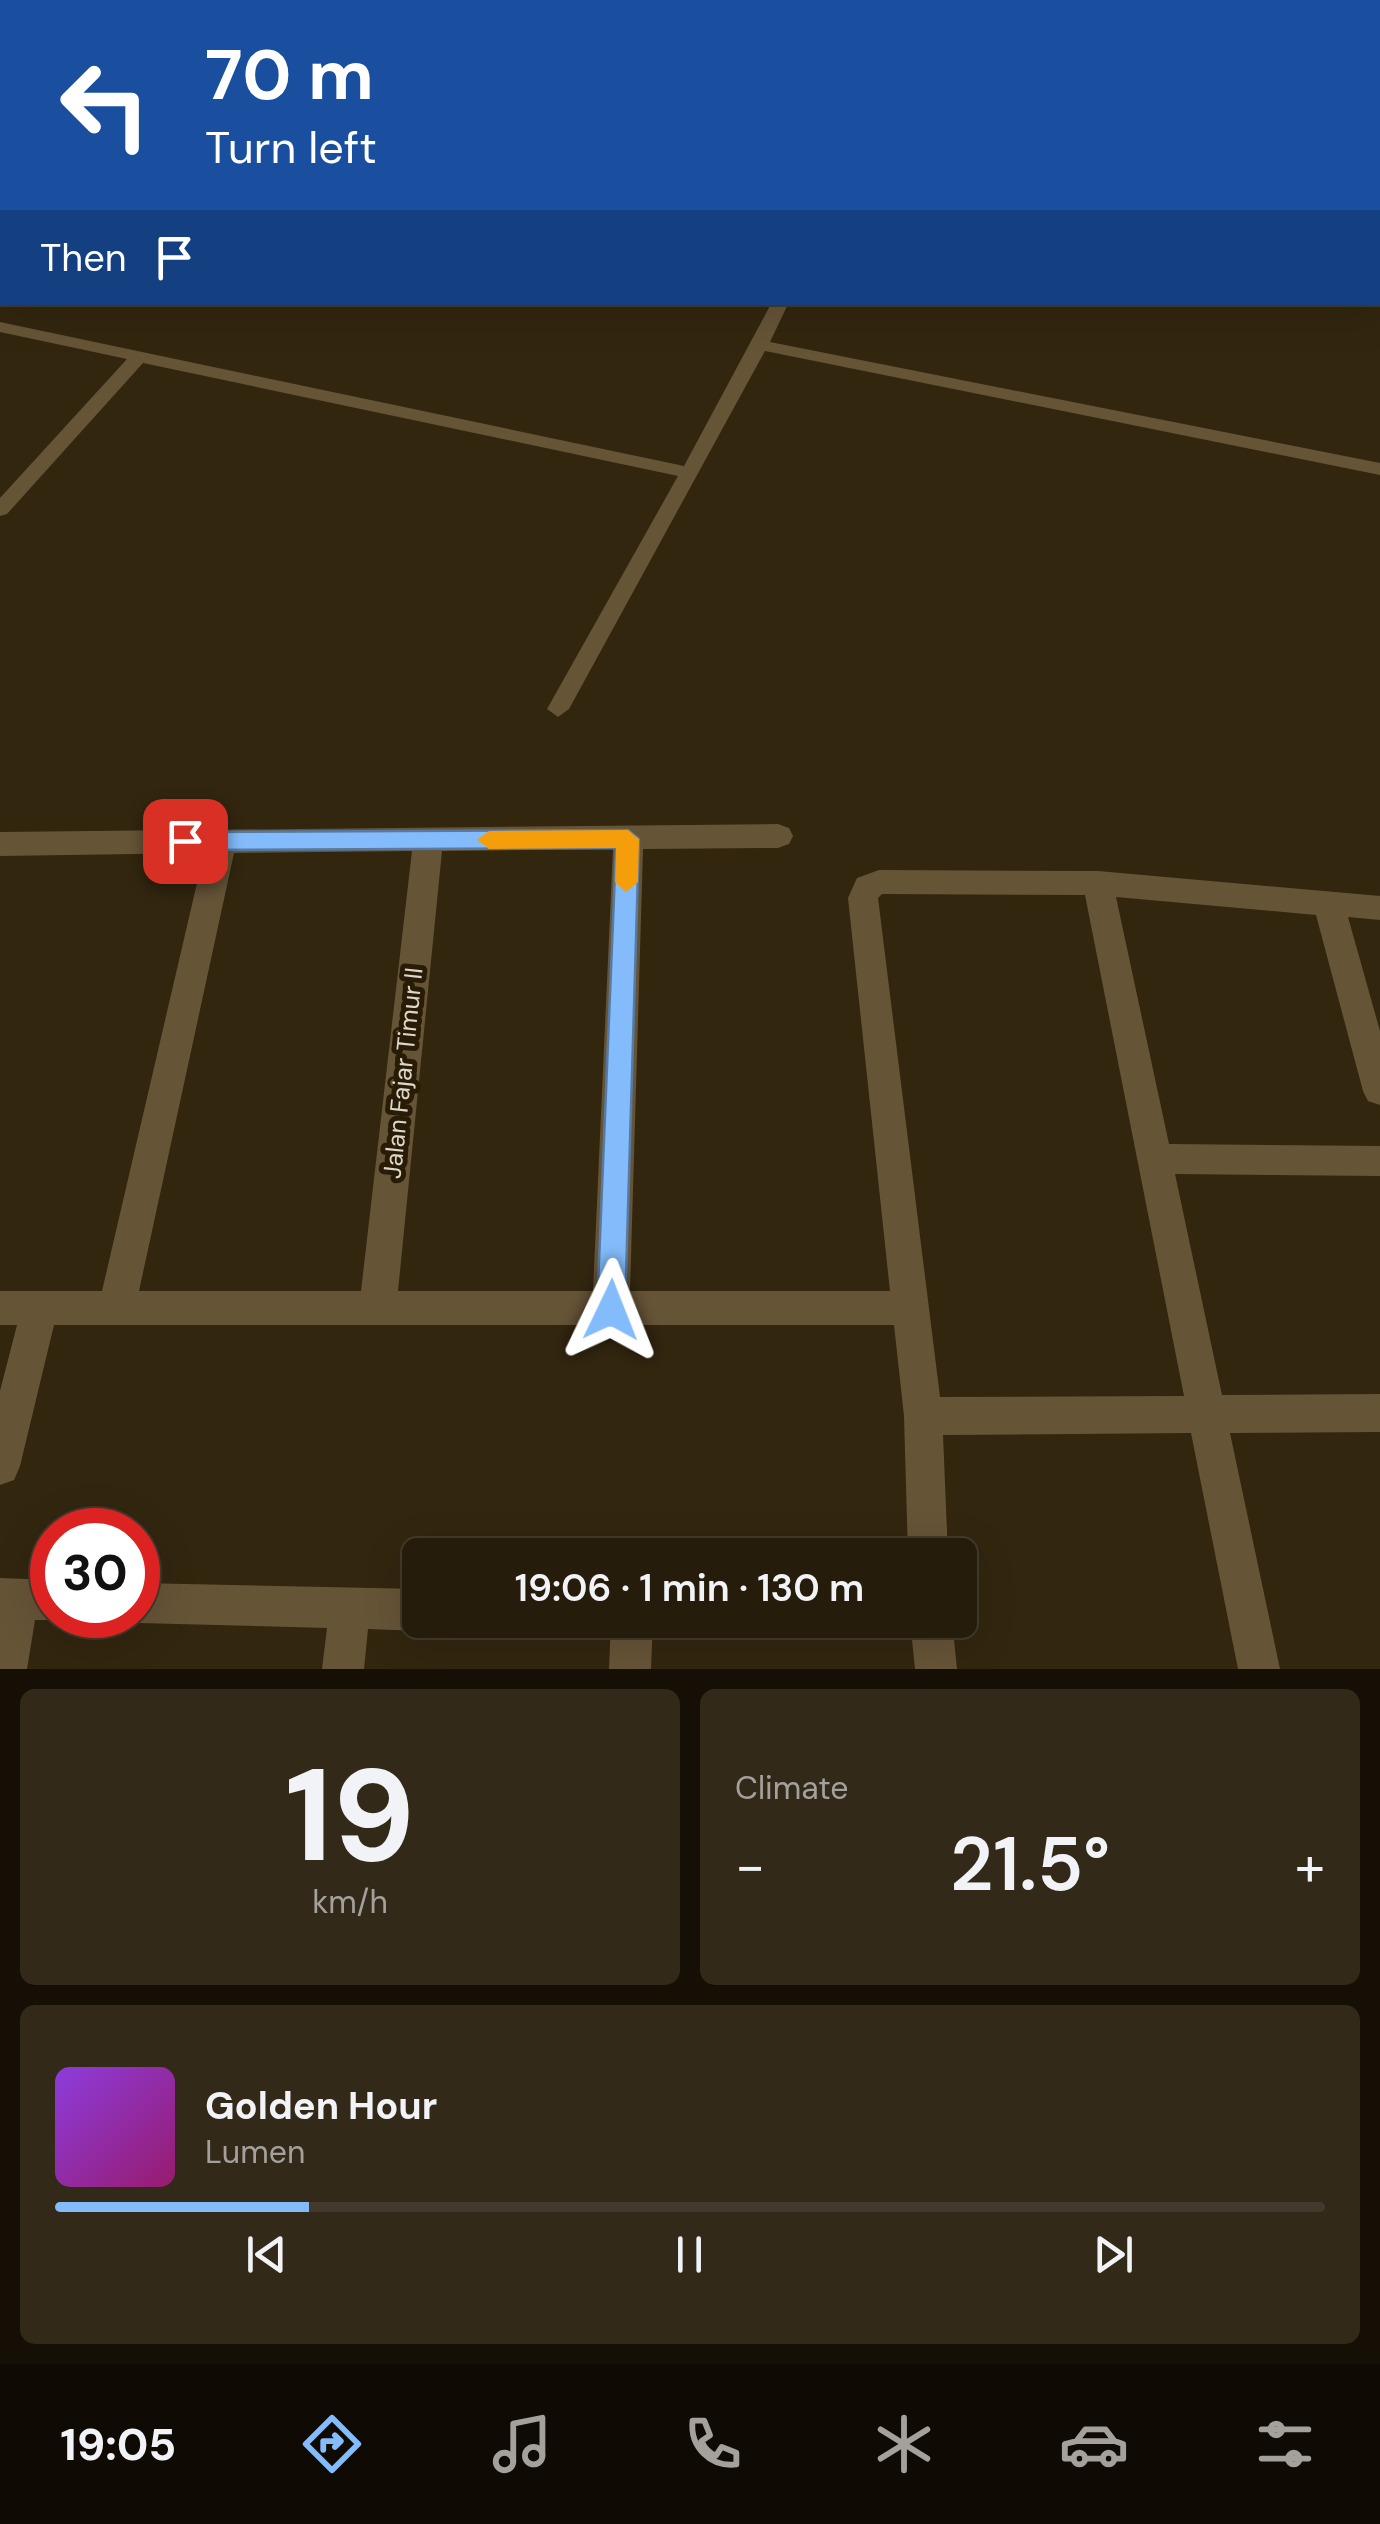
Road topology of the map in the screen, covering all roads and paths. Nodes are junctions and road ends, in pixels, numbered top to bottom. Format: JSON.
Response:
{"nodes":[{"id":1,"x":780,"y":305,"type":"edge"},
{"id":2,"x":0,"y":327,"type":"edge"},
{"id":3,"x":760,"y":345,"type":"junction"},
{"id":4,"x":139,"y":357,"type":"junction"},
{"id":5,"x":1380,"y":469,"type":"edge"},
{"id":6,"x":689,"y":473,"type":"junction"},
{"id":7,"x":0,"y":510,"type":"edge"},
{"id":8,"x":558,"y":709,"type":"dead end"},
{"id":9,"x":778,"y":836,"type":"dead end"},
{"id":10,"x":628,"y":839,"type":"junction"},
{"id":11,"x":222,"y":840,"type":"junction"},
{"id":12,"x":428,"y":840,"type":"junction"},
{"id":13,"x":0,"y":844,"type":"edge"},
{"id":14,"x":1098,"y":883,"type":"junction"},
{"id":15,"x":1330,"y":906,"type":"junction"},
{"id":16,"x":1380,"y":908,"type":"edge"},
{"id":17,"x":1380,"y":1090,"type":"edge"},
{"id":18,"x":1156,"y":1158,"type":"junction"},
{"id":19,"x":1380,"y":1161,"type":"edge"},
{"id":20,"x":378,"y":1307,"type":"junction"},
{"id":21,"x":0,"y":1308,"type":"edge"},
{"id":22,"x":40,"y":1308,"type":"junction"},
{"id":23,"x":909,"y":1308,"type":"junction"},
{"id":24,"x":116,"y":1310,"type":"junction"},
{"id":25,"x":611,"y":1310,"type":"junction"},
{"id":26,"x":1380,"y":1413,"type":"edge"},
{"id":27,"x":1206,"y":1415,"type":"junction"},
{"id":28,"x":923,"y":1416,"type":"junction"},
{"id":29,"x":0,"y":1466,"type":"edge"},
{"id":30,"x":927,"y":1538,"type":"edge"},
{"id":31,"x":23,"y":1599,"type":"edge"},
{"id":32,"x":160,"y":1604,"type":"edge"},
{"id":33,"x":350,"y":1610,"type":"junction"},
{"id":34,"x":402,"y":1610,"type":"edge"},
{"id":35,"x":631,"y":1638,"type":"edge"},
{"id":36,"x":933,"y":1638,"type":"edge"},
{"id":37,"x":6,"y":1669,"type":"edge"},
{"id":38,"x":343,"y":1669,"type":"edge"},
{"id":39,"x":630,"y":1669,"type":"edge"},
{"id":40,"x":936,"y":1669,"type":"edge"},
{"id":41,"x":1259,"y":1669,"type":"edge"}],
"edges":[{"from":1,"to":3,"type":"lane"},
{"from":2,"to":4,"type":"lane"},
{"from":3,"to":5,"type":"lane"},
{"from":3,"to":6,"type":"lane"},
{"from":4,"to":6,"type":"lane"},
{"from":4,"to":7,"type":"lane"},
{"from":6,"to":8,"type":"lane"},
{"from":9,"to":10,"type":"street"},
{"from":10,"to":12,"type":"street"},
{"from":10,"to":25,"type":"street"},
{"from":11,"to":12,"type":"street"},
{"from":11,"to":13,"type":"street"},
{"from":11,"to":24,"type":"street"},
{"from":12,"to":20,"type":"street","name":"Jalan Fajar Timur II"},
{"from":14,"to":15,"type":"street"},
{"from":14,"to":18,"type":"street"},
{"from":14,"to":23,"type":"street"},
{"from":15,"to":16,"type":"street"},
{"from":15,"to":17,"type":"street"},
{"from":18,"to":19,"type":"street"},
{"from":18,"to":27,"type":"street"},
{"from":20,"to":24,"type":"street"},
{"from":20,"to":25,"type":"street"},
{"from":21,"to":22,"type":"street"},
{"from":22,"to":24,"type":"street"},
{"from":22,"to":29,"type":"street"},
{"from":23,"to":25,"type":"street"},
{"from":23,"to":28,"type":"street"},
{"from":26,"to":27,"type":"street"},
{"from":27,"to":28,"type":"street"},
{"from":27,"to":41,"type":"street"},
{"from":28,"to":30,"type":"street"},
{"from":31,"to":37,"type":"street"},
{"from":32,"to":33,"type":"street"},
{"from":33,"to":34,"type":"street"},
{"from":33,"to":38,"type":"street"},
{"from":35,"to":39,"type":"street"},
{"from":36,"to":40,"type":"street"}]}
